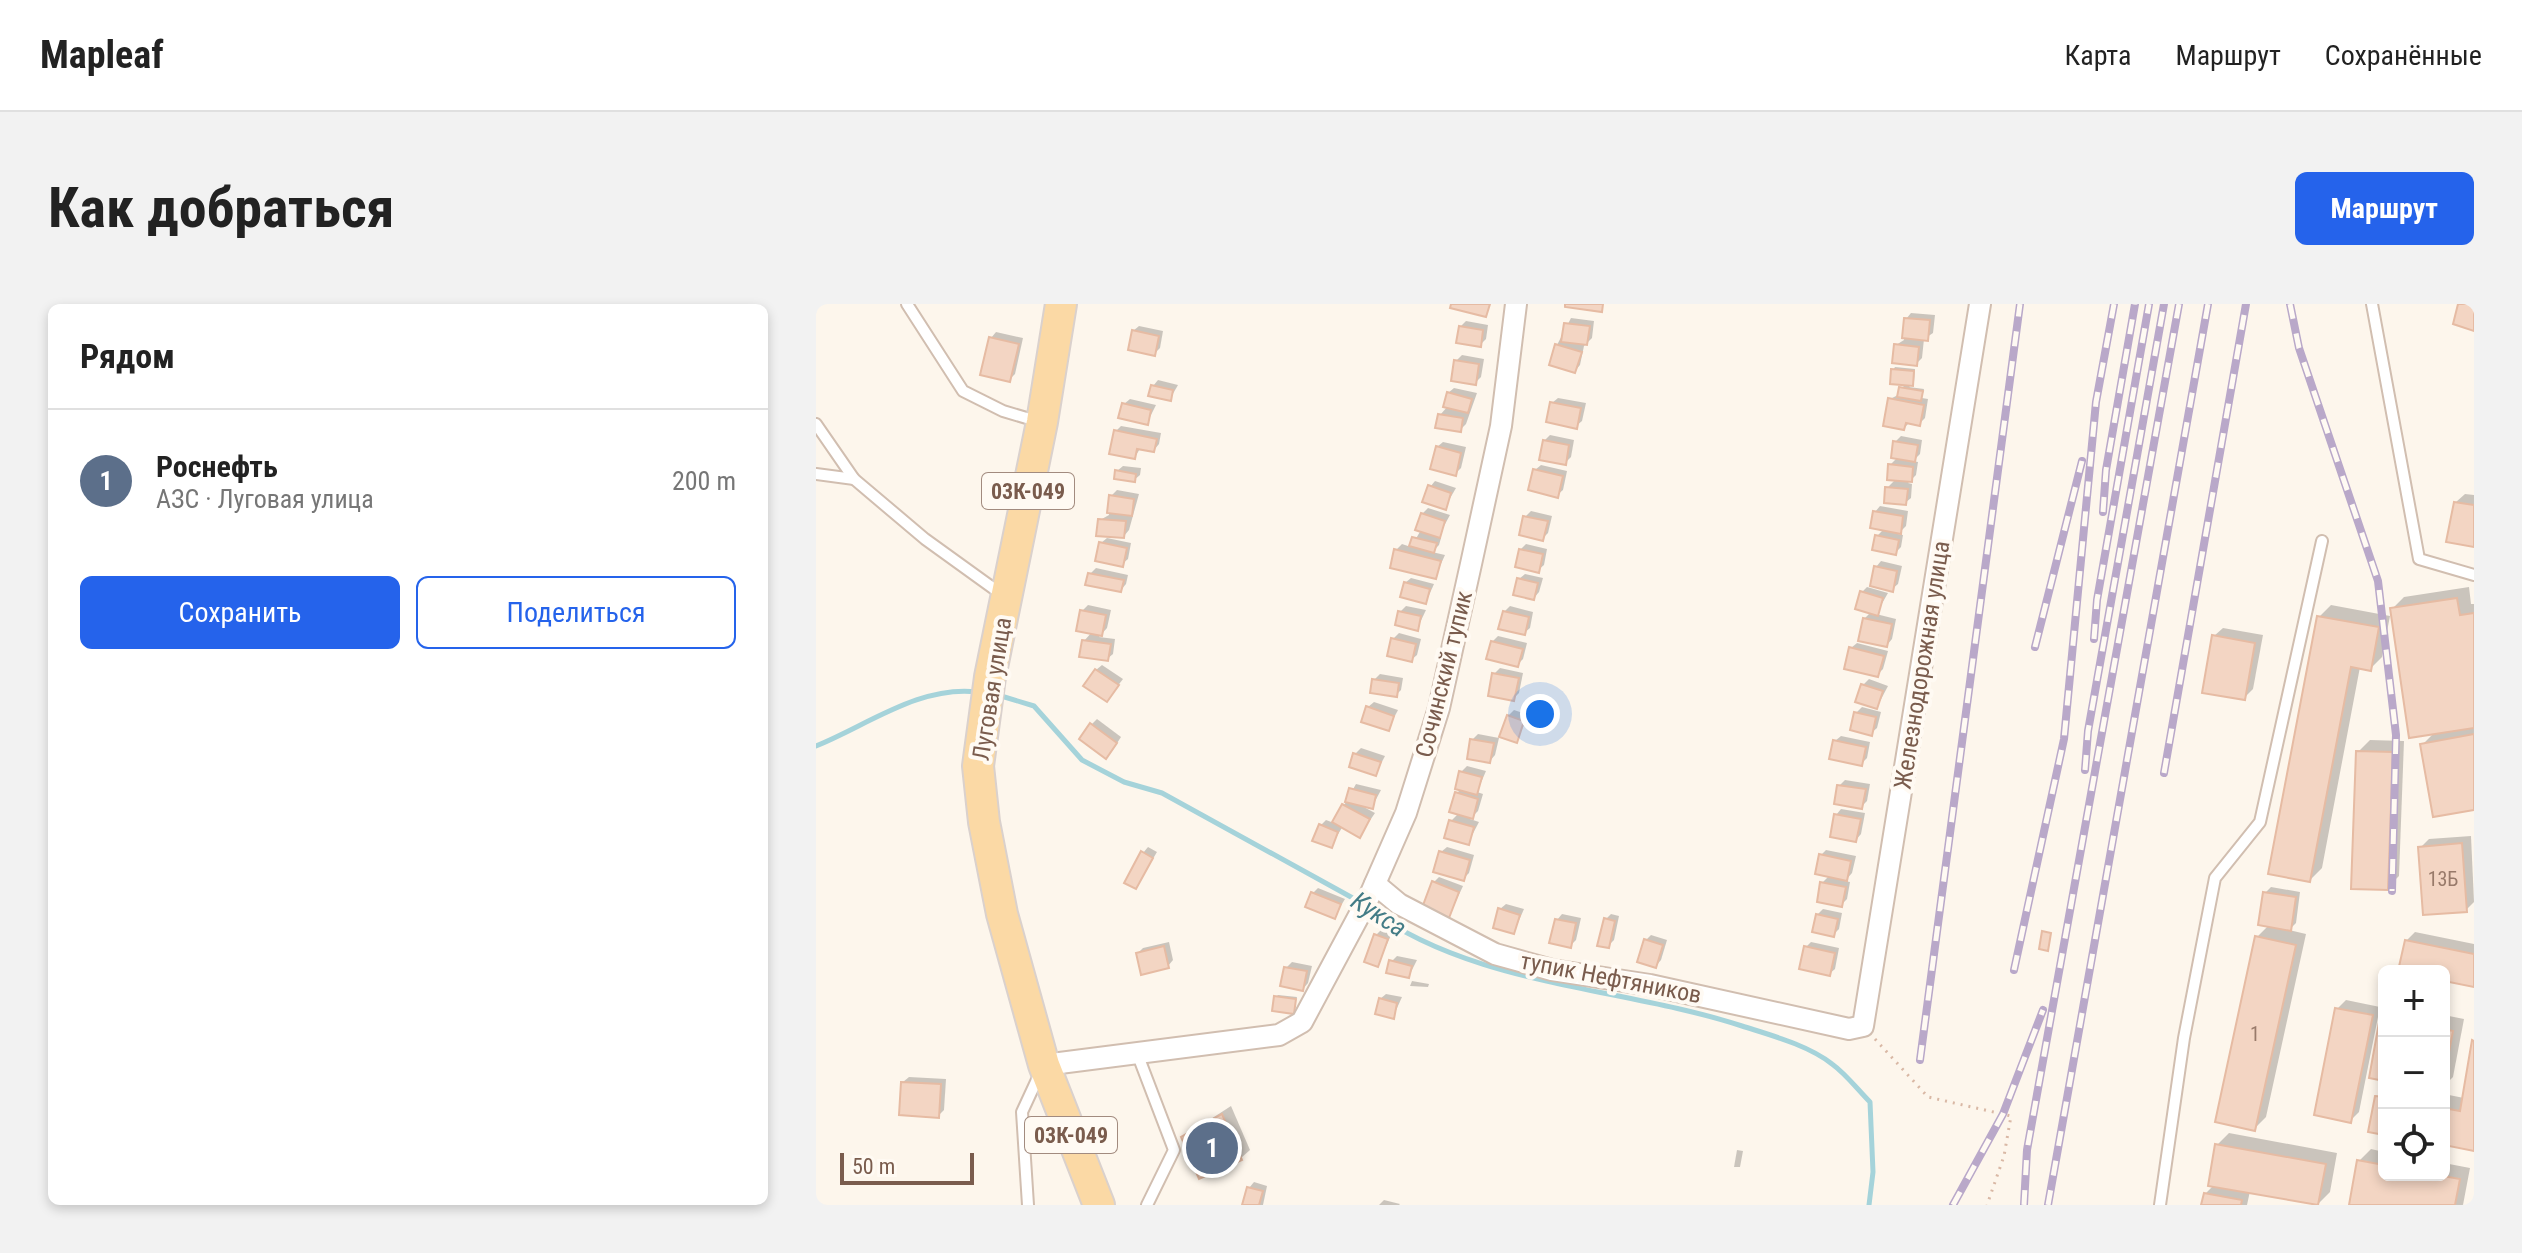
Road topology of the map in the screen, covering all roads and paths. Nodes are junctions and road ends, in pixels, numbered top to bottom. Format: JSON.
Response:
{"nodes":[{"id":1,"x":907,"y":304,"type":"edge"},
{"id":2,"x":1061,"y":304,"type":"edge"},
{"id":3,"x":1516,"y":304,"type":"edge"},
{"id":4,"x":1980,"y":304,"type":"edge"},
{"id":5,"x":2372,"y":304,"type":"edge"},
{"id":6,"x":1042,"y":422,"type":"junction"},
{"id":7,"x":816,"y":424,"type":"edge"},
{"id":8,"x":816,"y":474,"type":"edge"},
{"id":9,"x":854,"y":479,"type":"junction"},
{"id":10,"x":2322,"y":541,"type":"dead end"},
{"id":11,"x":2474,"y":575,"type":"edge"},
{"id":12,"x":1006,"y":597,"type":"junction"},
{"id":13,"x":1369,"y":897,"type":"junction"},
{"id":14,"x":1863,"y":1026,"type":"junction"},
{"id":15,"x":1137,"y":1053,"type":"junction"},
{"id":16,"x":1044,"y":1065,"type":"junction"},
{"id":17,"x":1028,"y":1205,"type":"edge"},
{"id":18,"x":1099,"y":1205,"type":"edge"},
{"id":19,"x":1147,"y":1205,"type":"edge"},
{"id":20,"x":1987,"y":1205,"type":"edge"},
{"id":21,"x":2160,"y":1205,"type":"edge"}],
"edges":[{"from":1,"to":6,"type":"lane"},
{"from":2,"to":6,"type":"main road","name":"Луговая улица","number":"03К-049"},
{"from":3,"to":13,"type":"street","name":"Сочинский тупик"},
{"from":4,"to":14,"type":"street","name":"Железнодорожная улица"},
{"from":5,"to":11,"type":"lane"},
{"from":6,"to":12,"type":"main road","name":"Луговая улица","number":"03К-049"},
{"from":7,"to":9,"type":"lane"},
{"from":8,"to":9,"type":"lane"},
{"from":9,"to":12,"type":"lane"},
{"from":10,"to":21,"type":"lane"},
{"from":12,"to":16,"type":"main road","name":"Луговая улица","number":"03К-049"},
{"from":13,"to":14,"type":"street","name":"тупик Нефтяников"},
{"from":13,"to":15,"type":"street","name":"Сочинский тупик"},
{"from":14,"to":20,"type":"path"},
{"from":15,"to":16,"type":"street"},
{"from":15,"to":19,"type":"lane"},
{"from":16,"to":17,"type":"lane"},
{"from":16,"to":18,"type":"main road","name":"Луговая улица","number":"03К-049"}]}
